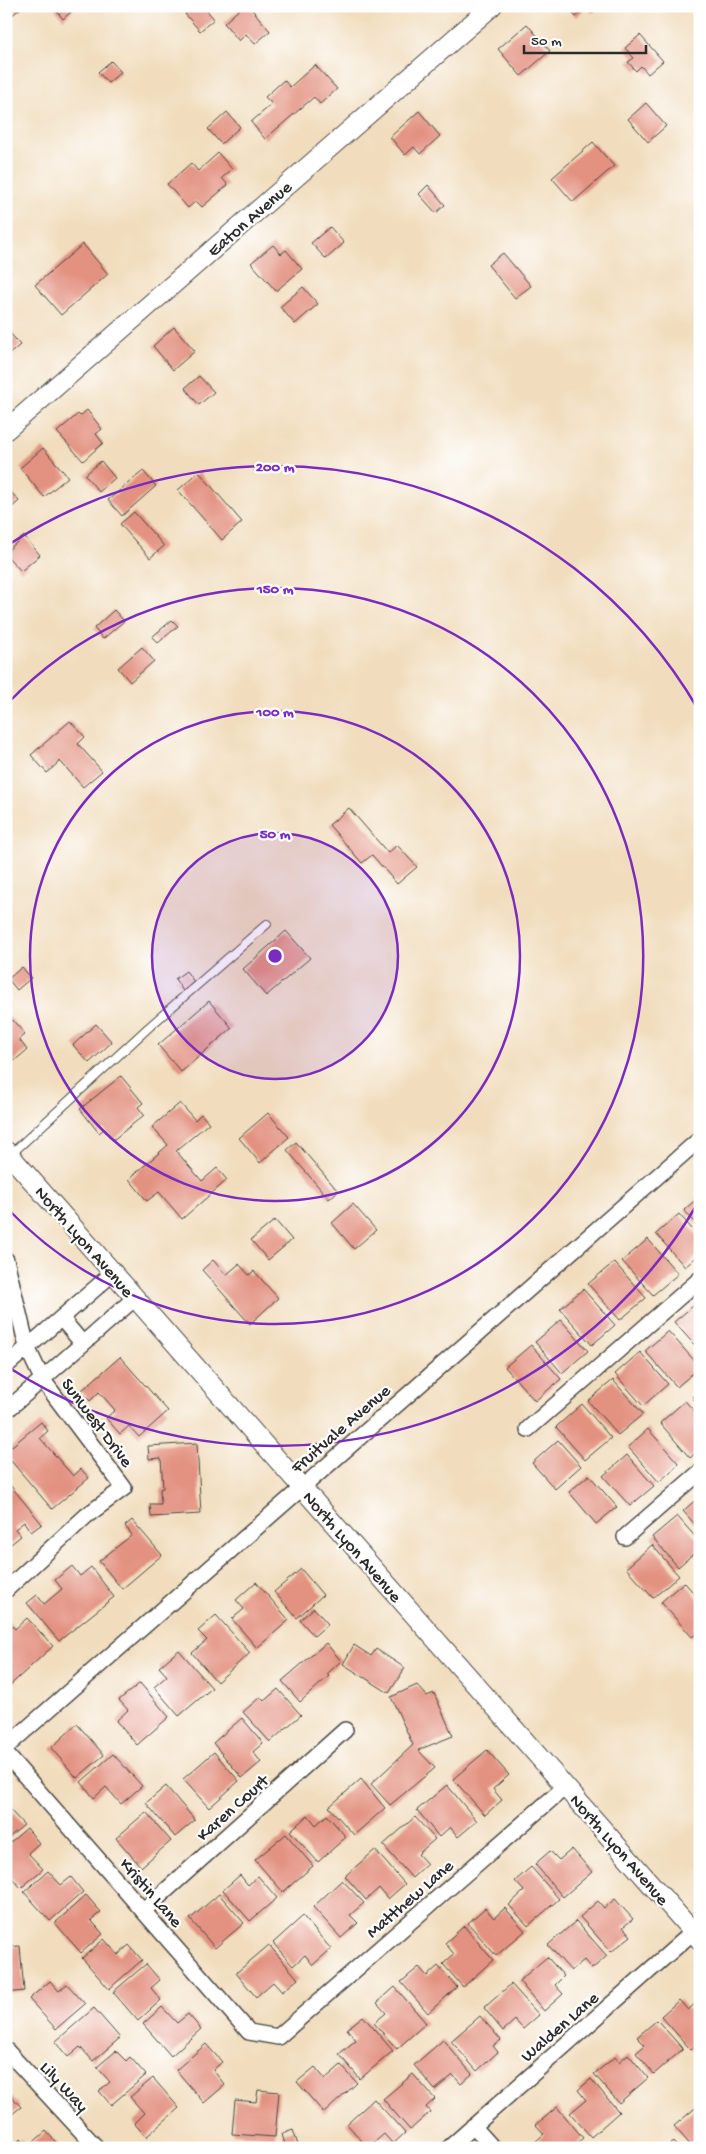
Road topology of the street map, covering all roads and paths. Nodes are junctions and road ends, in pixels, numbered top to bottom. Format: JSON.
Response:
{"nodes":[{"id":1,"x":492,"y":6,"type":"edge"},
{"id":2,"x":6,"y":430,"type":"edge"},
{"id":3,"x":268,"y":924,"type":"dead end"},
{"id":4,"x":700,"y":1139,"type":"edge"},
{"id":5,"x":8,"y":1153,"type":"edge"},
{"id":6,"x":6,"y":1260,"type":"edge"},
{"id":7,"x":113,"y":1273,"type":"junction"},
{"id":8,"x":700,"y":1279,"type":"edge"},
{"id":9,"x":135,"y":1298,"type":"junction"},
{"id":10,"x":11,"y":1299,"type":"edge"},
{"id":11,"x":61,"y":1318,"type":"junction"},
{"id":12,"x":83,"y":1344,"type":"junction"},
{"id":13,"x":28,"y":1347,"type":"junction"},
{"id":14,"x":6,"y":1366,"type":"edge"},
{"id":15,"x":42,"y":1379,"type":"junction"},
{"id":16,"x":6,"y":1411,"type":"edge"},
{"id":17,"x":528,"y":1429,"type":"dead end"},
{"id":18,"x":700,"y":1472,"type":"edge"},
{"id":19,"x":301,"y":1487,"type":"junction"},
{"id":20,"x":625,"y":1537,"type":"dead end"},
{"id":21,"x":6,"y":1590,"type":"edge"},
{"id":22,"x":345,"y":1730,"type":"dead end"},
{"id":23,"x":6,"y":1747,"type":"edge"},
{"id":24,"x":6,"y":1754,"type":"edge"},
{"id":25,"x":565,"y":1787,"type":"junction"},
{"id":26,"x":143,"y":1911,"type":"junction"},
{"id":27,"x":696,"y":1936,"type":"edge"},
{"id":28,"x":278,"y":2037,"type":"joint"},
{"id":29,"x":6,"y":2050,"type":"edge"},
{"id":30,"x":474,"y":2126,"type":"junction"},
{"id":31,"x":97,"y":2148,"type":"edge"},
{"id":32,"x":449,"y":2148,"type":"edge"},
{"id":33,"x":493,"y":2148,"type":"edge"}],
"edges":[{"from":1,"to":2,"type":"street","name":"Eaton Avenue"},
{"from":3,"to":5,"type":"lane"},
{"from":4,"to":19,"type":"street","name":"Fruitvale Avenue"},
{"from":5,"to":7,"type":"street","name":"North Lyon Avenue"},
{"from":6,"to":10,"type":"street","name":"Sunwest Drive"},
{"from":7,"to":9,"type":"street","name":"North Lyon Avenue"},
{"from":7,"to":11,"type":"street"},
{"from":8,"to":17,"type":"street"},
{"from":9,"to":12,"type":"street","name":"Sunwest Drive"},
{"from":9,"to":19,"type":"street","name":"North Lyon Avenue"},
{"from":10,"to":13,"type":"street","name":"Sunwest Drive"},
{"from":11,"to":12,"type":"street"},
{"from":11,"to":13,"type":"street"},
{"from":12,"to":15,"type":"street","name":"Sunwest Drive"},
{"from":13,"to":14,"type":"street"},
{"from":13,"to":15,"type":"street","name":"Sunwest Drive"},
{"from":15,"to":16,"type":"street"},
{"from":15,"to":21,"type":"street","name":"Sunwest Drive"},
{"from":18,"to":20,"type":"street"},
{"from":19,"to":23,"type":"street","name":"Fruitvale Avenue"},
{"from":19,"to":25,"type":"street","name":"North Lyon Avenue"},
{"from":22,"to":26,"type":"street","name":"Karen Court"},
{"from":24,"to":26,"type":"street","name":"Kristin Lane"},
{"from":25,"to":27,"type":"street","name":"North Lyon Avenue"},
{"from":25,"to":28,"type":"street","name":"Matthew Lane"},
{"from":26,"to":28,"type":"street","name":"Kristin Lane"},
{"from":27,"to":30,"type":"street","name":"Walden Lane"},
{"from":29,"to":31,"type":"street","name":"Lily Way"},
{"from":30,"to":32,"type":"street","name":"Walden Lane"},
{"from":30,"to":33,"type":"street"}]}
